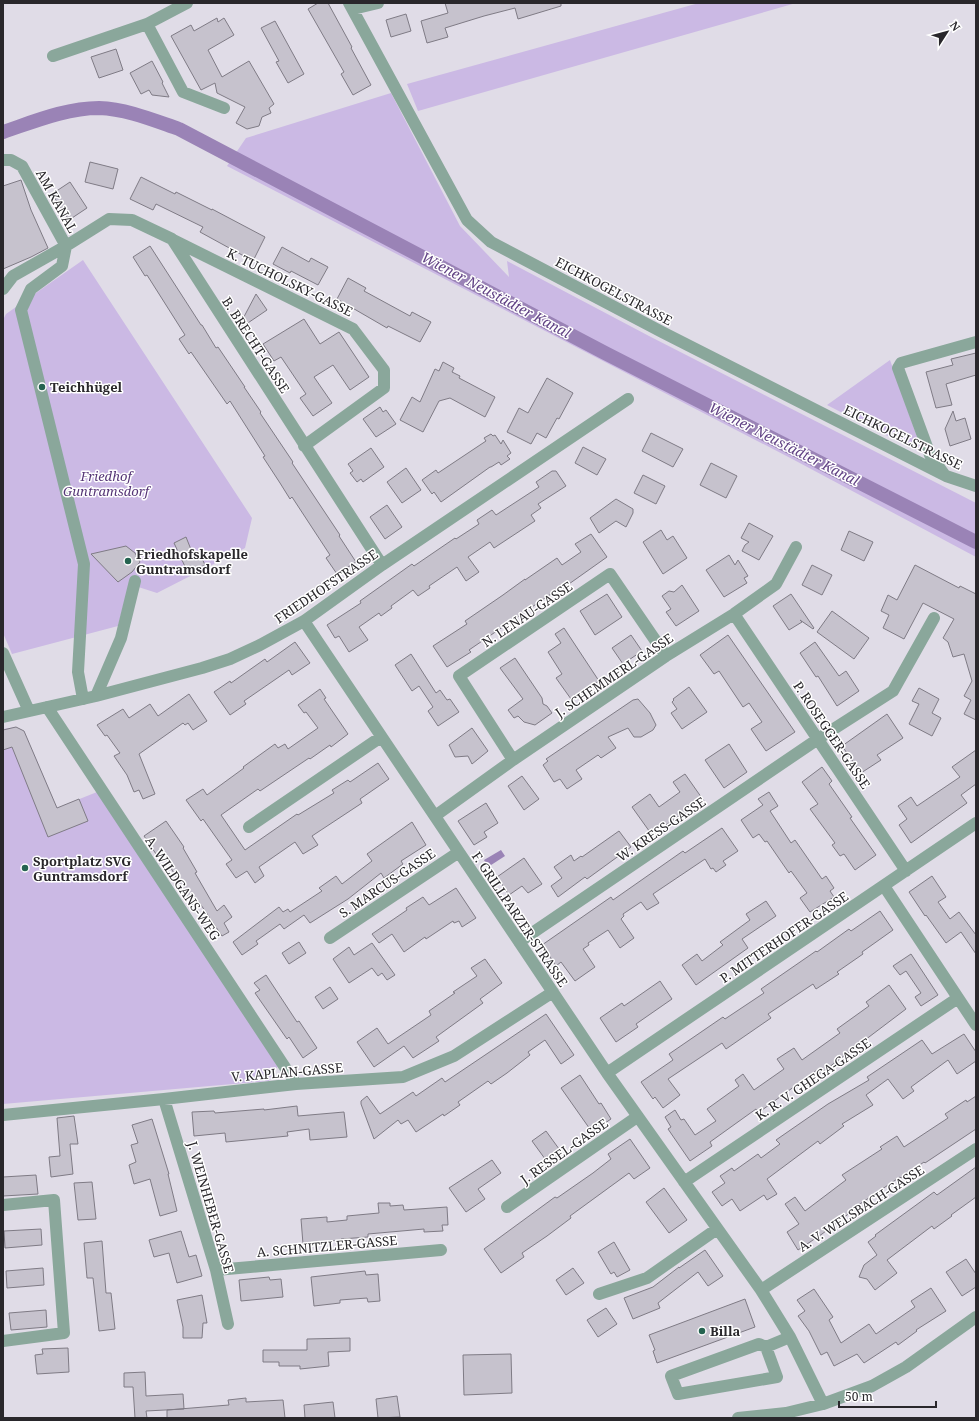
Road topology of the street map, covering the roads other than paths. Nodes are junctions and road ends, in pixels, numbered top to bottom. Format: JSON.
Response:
{"nodes":[{"id":1,"x":187,"y":3,"type":"edge"},
{"id":2,"x":378,"y":3,"type":"edge"},
{"id":3,"x":351,"y":6,"type":"edge"},
{"id":4,"x":147,"y":24,"type":"junction"},
{"id":5,"x":53,"y":56,"type":"dead end"},
{"id":6,"x":224,"y":108,"type":"dead end"},
{"id":7,"x":3,"y":160,"type":"edge"},
{"id":8,"x":172,"y":239,"type":"junction"},
{"id":9,"x":66,"y":246,"type":"junction"},
{"id":10,"x":3,"y":290,"type":"edge"},
{"id":11,"x":976,"y":342,"type":"edge"},
{"id":12,"x":628,"y":398,"type":"dead end"},
{"id":13,"x":304,"y":446,"type":"junction"},
{"id":14,"x":946,"y":476,"type":"junction"},
{"id":15,"x":976,"y":486,"type":"edge"},
{"id":16,"x":796,"y":546,"type":"dead end"},
{"id":17,"x":382,"y":565,"type":"junction"},
{"id":18,"x":135,"y":581,"type":"dead end"},
{"id":19,"x":734,"y":614,"type":"junction"},
{"id":20,"x":934,"y":618,"type":"dead end"},
{"id":21,"x":304,"y":621,"type":"junction"},
{"id":22,"x":3,"y":653,"type":"edge"},
{"id":23,"x":666,"y":656,"type":"junction"},
{"id":24,"x":96,"y":696,"type":"junction"},
{"id":25,"x":83,"y":699,"type":"junction"},
{"id":26,"x":47,"y":707,"type":"junction"},
{"id":27,"x":29,"y":711,"type":"junction"},
{"id":28,"x":3,"y":717,"type":"edge"},
{"id":29,"x":381,"y":737,"type":"junction"},
{"id":30,"x":818,"y":739,"type":"junction"},
{"id":31,"x":513,"y":760,"type":"junction"},
{"id":32,"x":435,"y":816,"type":"junction"},
{"id":33,"x":976,"y":823,"type":"edge"},
{"id":34,"x":249,"y":827,"type":"dead end"},
{"id":35,"x":459,"y":852,"type":"junction"},
{"id":36,"x":906,"y":871,"type":"junction"},
{"id":37,"x":884,"y":886,"type":"junction"},
{"id":38,"x":330,"y":938,"type":"dead end"},
{"id":39,"x":519,"y":942,"type":"junction"},
{"id":40,"x":553,"y":992,"type":"junction"},
{"id":41,"x":958,"y":998,"type":"junction"},
{"id":42,"x":976,"y":1024,"type":"edge"},
{"id":43,"x":607,"y":1073,"type":"junction"},
{"id":44,"x":296,"y":1084,"type":"junction"},
{"id":45,"x":164,"y":1099,"type":"junction"},
{"id":46,"x":3,"y":1115,"type":"edge"},
{"id":47,"x":637,"y":1117,"type":"junction"},
{"id":48,"x":976,"y":1149,"type":"edge"},
{"id":49,"x":684,"y":1182,"type":"junction"},
{"id":50,"x":3,"y":1204,"type":"edge"},
{"id":51,"x":507,"y":1207,"type":"dead end"},
{"id":52,"x":717,"y":1229,"type":"junction"},
{"id":53,"x":441,"y":1250,"type":"dead end"},
{"id":54,"x":216,"y":1270,"type":"junction"},
{"id":55,"x":761,"y":1290,"type":"junction"},
{"id":56,"x":599,"y":1294,"type":"dead end"},
{"id":57,"x":976,"y":1317,"type":"edge"},
{"id":58,"x":228,"y":1324,"type":"dead end"},
{"id":59,"x":790,"y":1337,"type":"junction"},
{"id":60,"x":3,"y":1341,"type":"edge"},
{"id":61,"x":766,"y":1347,"type":"junction"},
{"id":62,"x":822,"y":1404,"type":"junction"},
{"id":63,"x":738,"y":1418,"type":"edge"}],
"edges":[{"from":1,"to":4,"type":"street"},
{"from":2,"to":3,"type":"street"},
{"from":3,"to":14,"type":"street","name":"EICHKOGELSTRASSE"},
{"from":4,"to":5,"type":"street"},
{"from":4,"to":6,"type":"street"},
{"from":7,"to":9,"type":"street","name":"AM KANAL"},
{"from":8,"to":9,"type":"street"},
{"from":8,"to":13,"type":"street","name":"B. BRECHT-GASSE"},
{"from":8,"to":13,"type":"street","name":"K. TUCHOLSKY-GASSE"},
{"from":9,"to":10,"type":"street"},
{"from":9,"to":25,"type":"street"},
{"from":11,"to":14,"type":"street"},
{"from":12,"to":17,"type":"street","name":"FRIEDHOFSTRASSE"},
{"from":13,"to":17,"type":"street","name":"B. BRECHT-GASSE"},
{"from":14,"to":15,"type":"street","name":"EICHKOGELSTRASSE"},
{"from":16,"to":19,"type":"street","name":"J. SCHEMMERL-GASSE"},
{"from":17,"to":21,"type":"street","name":"FRIEDHOFSTRASSE"},
{"from":18,"to":24,"type":"street"},
{"from":19,"to":23,"type":"street","name":"J. SCHEMMERL-GASSE"},
{"from":19,"to":30,"type":"street","name":"P. ROSEGGER-GASSE"},
{"from":20,"to":30,"type":"street","name":"W. KRESS-GASSE"},
{"from":21,"to":24,"type":"street","name":"FRIEDHOFSTRASSE"},
{"from":21,"to":29,"type":"street","name":"F. GRILLPARZER-STRASSE"},
{"from":22,"to":27,"type":"street"},
{"from":23,"to":31,"type":"street","name":"J. SCHEMMERL-GASSE"},
{"from":23,"to":31,"type":"street","name":"N. LENAU-GASSE"},
{"from":24,"to":25,"type":"street","name":"FRIEDHOFSTRASSE"},
{"from":25,"to":26,"type":"street","name":"FRIEDHOFSTRASSE"},
{"from":26,"to":27,"type":"street","name":"FRIEDHOFSTRASSE"},
{"from":26,"to":44,"type":"street","name":"A. WILDGANS-WEG"},
{"from":27,"to":28,"type":"street","name":"FRIEDHOFSTRASSE"},
{"from":29,"to":32,"type":"street","name":"F. GRILLPARZER-STRASSE"},
{"from":29,"to":34,"type":"street"},
{"from":30,"to":36,"type":"street","name":"P. ROSEGGER-GASSE"},
{"from":30,"to":39,"type":"street","name":"W. KRESS-GASSE"},
{"from":31,"to":32,"type":"street","name":"J. SCHEMMERL-GASSE"},
{"from":32,"to":35,"type":"street","name":"F. GRILLPARZER-STRASSE"},
{"from":33,"to":36,"type":"street","name":"P. MITTERHOFER-GASSE"},
{"from":35,"to":38,"type":"street","name":"S. MARCUS-GASSE"},
{"from":35,"to":39,"type":"street","name":"F. GRILLPARZER-STRASSE"},
{"from":36,"to":37,"type":"street","name":"P. MITTERHOFER-GASSE"},
{"from":37,"to":41,"type":"street"},
{"from":37,"to":43,"type":"street","name":"P. MITTERHOFER-GASSE"},
{"from":39,"to":40,"type":"street","name":"F. GRILLPARZER-STRASSE"},
{"from":40,"to":43,"type":"street","name":"F. GRILLPARZER-STRASSE"},
{"from":40,"to":44,"type":"street","name":"V. KAPLAN-GASSE"},
{"from":41,"to":42,"type":"street"},
{"from":41,"to":49,"type":"street","name":"K. R. V. GHEGA-GASSE"},
{"from":43,"to":47,"type":"street","name":"F. GRILLPARZER-STRASSE"},
{"from":44,"to":45,"type":"street","name":"V. KAPLAN-GASSE"},
{"from":45,"to":46,"type":"street","name":"V. KAPLAN-GASSE"},
{"from":45,"to":54,"type":"street","name":"J. WEINHEBER-GASSE"},
{"from":47,"to":49,"type":"street","name":"F. GRILLPARZER-STRASSE"},
{"from":47,"to":51,"type":"street","name":"J. RESSEL-GASSE"},
{"from":48,"to":55,"type":"street","name":"A. V. WELSBACH-GASSE"},
{"from":49,"to":52,"type":"street","name":"F. GRILLPARZER-STRASSE"},
{"from":50,"to":60,"type":"street"},
{"from":52,"to":55,"type":"street","name":"F. GRILLPARZER-STRASSE"},
{"from":52,"to":56,"type":"street"},
{"from":53,"to":54,"type":"street","name":"A. SCHNITZLER-GASSE"},
{"from":54,"to":58,"type":"street","name":"J. WEINHEBER-GASSE"},
{"from":55,"to":59,"type":"street","name":"F. GRILLPARZER-STRASSE"},
{"from":57,"to":62,"type":"street"},
{"from":59,"to":61,"type":"street"},
{"from":59,"to":62,"type":"street","name":"F. GRILLPARZER-STRASSE"},
{"from":61,"to":61,"type":"street"},
{"from":62,"to":63,"type":"street"}]}
